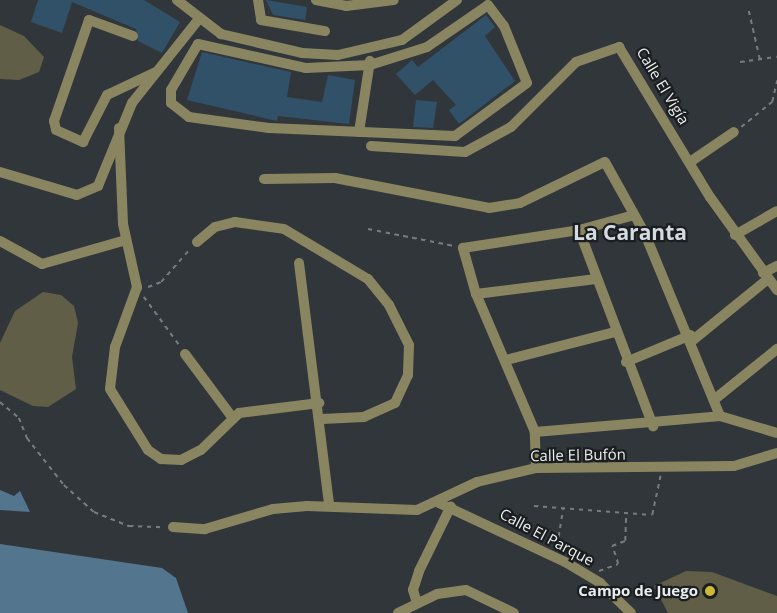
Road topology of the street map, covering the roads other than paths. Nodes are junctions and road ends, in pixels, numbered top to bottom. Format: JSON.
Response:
{"nodes":[{"id":1,"x":177,"y":0,"type":"edge"},
{"id":2,"x":258,"y":0,"type":"edge"},
{"id":3,"x":316,"y":0,"type":"edge"},
{"id":4,"x":393,"y":0,"type":"edge"},
{"id":5,"x":457,"y":0,"type":"edge"},
{"id":6,"x":347,"y":3,"type":"edge"},
{"id":7,"x":198,"y":20,"type":"junction"},
{"id":8,"x":325,"y":31,"type":"dead end"},
{"id":9,"x":133,"y":36,"type":"dead end"},
{"id":10,"x":372,"y":51,"type":"junction"},
{"id":11,"x":370,"y":65,"type":"junction"},
{"id":12,"x":156,"y":72,"type":"junction"},
{"id":13,"x":119,"y":128,"type":"junction"},
{"id":14,"x":358,"y":132,"type":"junction"},
{"id":15,"x":734,"y":132,"type":"road end"},
{"id":16,"x":371,"y":146,"type":"dead end"},
{"id":17,"x":690,"y":162,"type":"junction"},
{"id":18,"x":0,"y":172,"type":"edge"},
{"id":19,"x":264,"y":179,"type":"dead end"},
{"id":20,"x":777,"y":211,"type":"edge"},
{"id":21,"x":631,"y":216,"type":"junction"},
{"id":22,"x":579,"y":230,"type":"junction"},
{"id":23,"x":735,"y":235,"type":"junction"},
{"id":24,"x":126,"y":240,"type":"junction"},
{"id":25,"x":0,"y":241,"type":"edge"},
{"id":26,"x":196,"y":242,"type":"road end"},
{"id":27,"x":299,"y":263,"type":"dead end"},
{"id":28,"x":777,"y":266,"type":"edge"},
{"id":29,"x":766,"y":276,"type":"junction"},
{"id":30,"x":596,"y":279,"type":"junction"},
{"id":31,"x":777,"y":290,"type":"edge"},
{"id":32,"x":476,"y":294,"type":"junction"},
{"id":33,"x":615,"y":332,"type":"junction"},
{"id":34,"x":692,"y":338,"type":"junction"},
{"id":35,"x":777,"y":349,"type":"edge"},
{"id":36,"x":185,"y":354,"type":"road end"},
{"id":37,"x":506,"y":360,"type":"junction"},
{"id":38,"x":626,"y":362,"type":"junction"},
{"id":39,"x":715,"y":399,"type":"junction"},
{"id":40,"x":319,"y":403,"type":"junction"},
{"id":41,"x":720,"y":416,"type":"junction"},
{"id":42,"x":232,"y":417,"type":"junction"},
{"id":43,"x":322,"y":419,"type":"junction"},
{"id":44,"x":653,"y":426,"type":"junction"},
{"id":45,"x":535,"y":432,"type":"junction"},
{"id":46,"x":777,"y":433,"type":"edge"},
{"id":47,"x":777,"y":453,"type":"edge"},
{"id":48,"x":536,"y":468,"type":"junction"},
{"id":49,"x":439,"y":503,"type":"junction"},
{"id":50,"x":329,"y":505,"type":"junction"},
{"id":51,"x":451,"y":506,"type":"junction"},
{"id":52,"x":172,"y":526,"type":"road end"},
{"id":53,"x":417,"y":603,"type":"junction"},
{"id":54,"x":402,"y":612,"type":"edge"},
{"id":55,"x":514,"y":613,"type":"edge"},
{"id":56,"x":632,"y":613,"type":"edge"}],
"edges":[{"from":1,"to":7,"type":"street"},
{"from":2,"to":8,"type":"street"},
{"from":3,"to":6,"type":"street"},
{"from":4,"to":6,"type":"street"},
{"from":5,"to":10,"type":"street"},
{"from":7,"to":10,"type":"street"},
{"from":7,"to":12,"type":"street"},
{"from":9,"to":12,"type":"street"},
{"from":10,"to":11,"type":"street"},
{"from":11,"to":14,"type":"street"},
{"from":11,"to":14,"type":"street"},
{"from":11,"to":14,"type":"street"},
{"from":12,"to":13,"type":"street"},
{"from":13,"to":18,"type":"street"},
{"from":13,"to":24,"type":"street"},
{"from":15,"to":17,"type":"street"},
{"from":16,"to":17,"type":"street","name":"Calle El Vigía"},
{"from":17,"to":23,"type":"street","name":"Calle El Vigía"},
{"from":19,"to":21,"type":"street"},
{"from":20,"to":23,"type":"street"},
{"from":21,"to":22,"type":"street"},
{"from":21,"to":34,"type":"street"},
{"from":22,"to":30,"type":"street"},
{"from":22,"to":32,"type":"street"},
{"from":23,"to":29,"type":"street","name":"Calle El Vigía"},
{"from":24,"to":25,"type":"street"},
{"from":24,"to":42,"type":"street"},
{"from":26,"to":43,"type":"street"},
{"from":27,"to":40,"type":"street"},
{"from":28,"to":29,"type":"street"},
{"from":29,"to":31,"type":"street","name":"Calle El Vigía"},
{"from":29,"to":34,"type":"street"},
{"from":30,"to":32,"type":"street"},
{"from":30,"to":33,"type":"street"},
{"from":32,"to":37,"type":"street"},
{"from":33,"to":37,"type":"street"},
{"from":33,"to":38,"type":"street"},
{"from":34,"to":38,"type":"street"},
{"from":34,"to":39,"type":"street"},
{"from":35,"to":39,"type":"street"},
{"from":36,"to":42,"type":"street"},
{"from":37,"to":45,"type":"street"},
{"from":38,"to":44,"type":"street"},
{"from":39,"to":41,"type":"street"},
{"from":40,"to":42,"type":"street"},
{"from":40,"to":43,"type":"street"},
{"from":41,"to":44,"type":"street"},
{"from":41,"to":46,"type":"street"},
{"from":43,"to":50,"type":"street"},
{"from":44,"to":45,"type":"street"},
{"from":45,"to":48,"type":"street"},
{"from":47,"to":48,"type":"street","name":"Calle El Bufón"},
{"from":48,"to":49,"type":"street","name":"Calle El Bufón"},
{"from":49,"to":50,"type":"street","name":"Calle El Bufón"},
{"from":49,"to":51,"type":"street","name":"Calle El Parque"},
{"from":50,"to":52,"type":"street","name":"Calle El Bufón"},
{"from":51,"to":53,"type":"street"},
{"from":51,"to":56,"type":"street","name":"Calle El Parque"},
{"from":53,"to":54,"type":"street"},
{"from":53,"to":55,"type":"street"}]}
